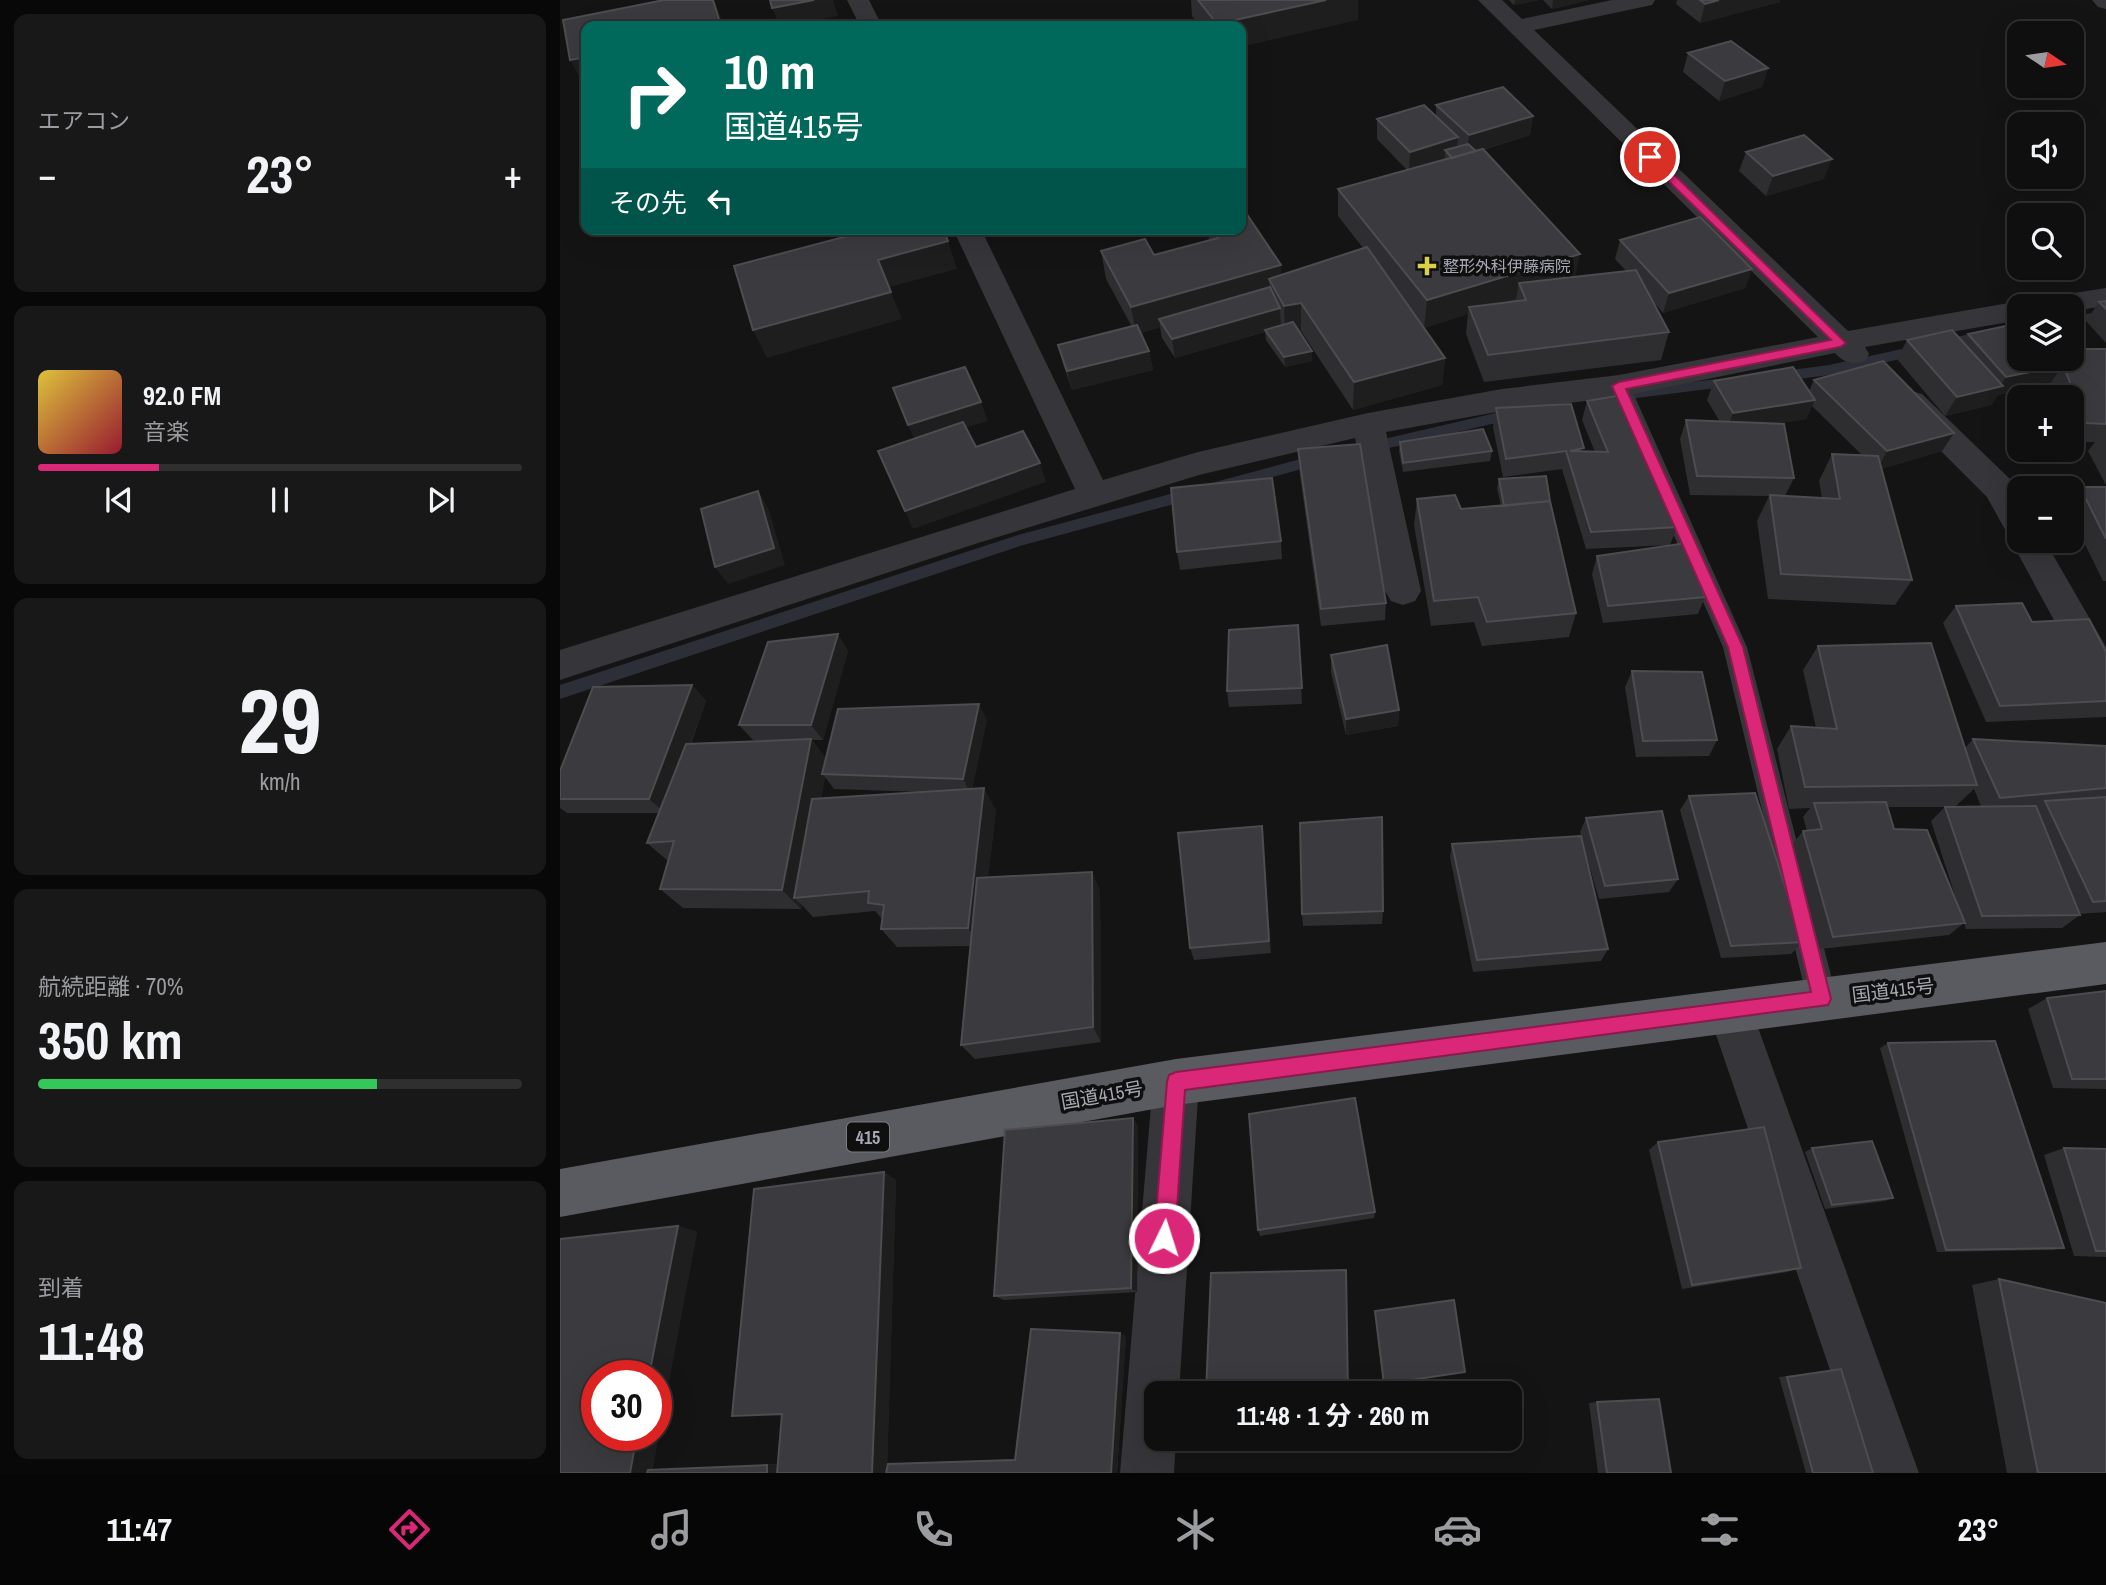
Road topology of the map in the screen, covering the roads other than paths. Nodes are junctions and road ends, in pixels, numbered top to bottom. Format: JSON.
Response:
{"nodes":[{"id":1,"x":858,"y":0,"type":"edge"},
{"id":2,"x":1489,"y":0,"type":"edge"},
{"id":3,"x":1644,"y":0,"type":"edge"},
{"id":4,"x":868,"y":21,"type":"edge"},
{"id":5,"x":1517,"y":27,"type":"junction"},
{"id":6,"x":970,"y":235,"type":"edge"},
{"id":7,"x":2106,"y":297,"type":"edge"},
{"id":8,"x":2084,"y":300,"type":"edge"},
{"id":9,"x":2007,"y":312,"type":"edge"},
{"id":10,"x":1840,"y":343,"type":"junction"},
{"id":11,"x":1619,"y":386,"type":"junction"},
{"id":12,"x":1368,"y":424,"type":"junction"},
{"id":13,"x":1094,"y":495,"type":"junction"},
{"id":14,"x":2007,"y":503,"type":"edge"},
{"id":15,"x":2035,"y":553,"type":"edge"},
{"id":16,"x":1403,"y":591,"type":"dead end"},
{"id":17,"x":560,"y":666,"type":"edge"},
{"id":18,"x":2106,"y":681,"type":"edge"},
{"id":19,"x":2106,"y":963,"type":"edge"},
{"id":20,"x":1822,"y":999,"type":"junction"},
{"id":21,"x":1730,"y":1011,"type":"junction"},
{"id":22,"x":1176,"y":1082,"type":"junction"},
{"id":23,"x":560,"y":1193,"type":"edge"},
{"id":24,"x":1147,"y":1473,"type":"edge"},
{"id":25,"x":1892,"y":1473,"type":"edge"}],
"edges":[{"from":1,"to":4,"type":"street"},
{"from":2,"to":5,"type":"street"},
{"from":3,"to":5,"type":"street"},
{"from":5,"to":10,"type":"street"},
{"from":6,"to":13,"type":"street"},
{"from":7,"to":8,"type":"street"},
{"from":9,"to":10,"type":"street"},
{"from":10,"to":11,"type":"street"},
{"from":10,"to":14,"type":"street"},
{"from":11,"to":12,"type":"street"},
{"from":11,"to":20,"type":"lane"},
{"from":12,"to":13,"type":"street"},
{"from":12,"to":16,"type":"street"},
{"from":13,"to":17,"type":"street"},
{"from":15,"to":18,"type":"street"},
{"from":19,"to":20,"type":"highway","name":"国道415号","number":"415"},
{"from":20,"to":21,"type":"highway","name":"国道415号","number":"415"},
{"from":21,"to":22,"type":"highway","name":"国道415号","number":"415"},
{"from":21,"to":25,"type":"street"},
{"from":22,"to":23,"type":"highway","name":"国道415号","number":"415"},
{"from":22,"to":24,"type":"street"}]}
